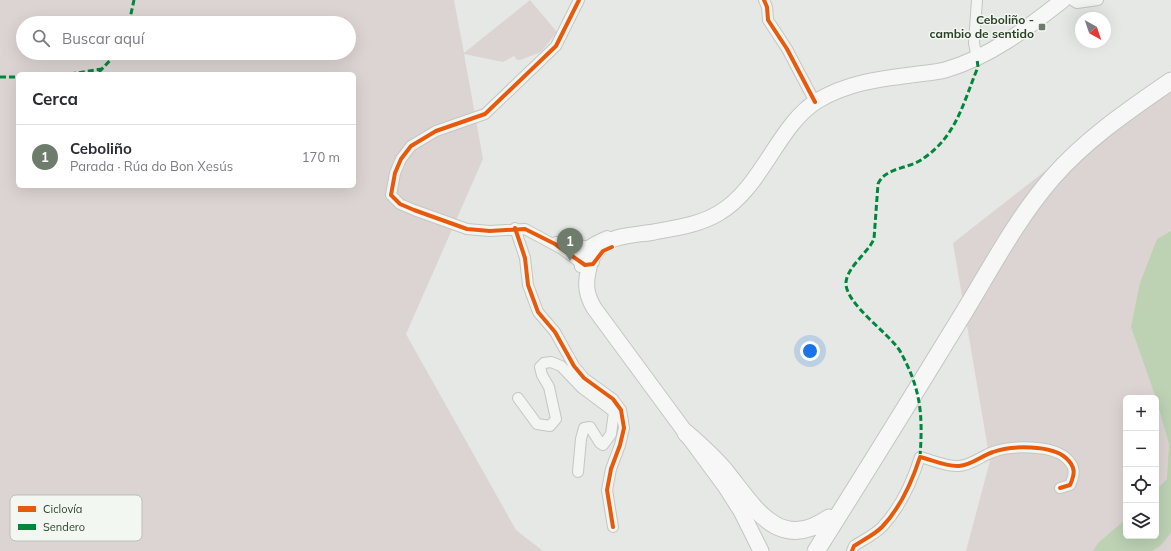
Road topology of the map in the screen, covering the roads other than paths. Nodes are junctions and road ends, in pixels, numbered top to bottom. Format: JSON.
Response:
{"nodes":[{"id":1,"x":579,"y":0,"type":"edge"},
{"id":2,"x":764,"y":0,"type":"edge"},
{"id":3,"x":977,"y":0,"type":"edge"},
{"id":4,"x":1063,"y":0,"type":"edge"},
{"id":5,"x":1072,"y":0,"type":"edge"},
{"id":6,"x":1098,"y":0,"type":"edge"},
{"id":7,"x":977,"y":59,"type":"junction"},
{"id":8,"x":1171,"y":81,"type":"edge"},
{"id":9,"x":1171,"y":92,"type":"edge"},
{"id":10,"x":815,"y":102,"type":"junction"},
{"id":11,"x":515,"y":228,"type":"junction"},
{"id":12,"x":651,"y":232,"type":"junction"},
{"id":13,"x":544,"y":238,"type":"junction"},
{"id":14,"x":1009,"y":245,"type":"junction"},
{"id":15,"x":612,"y":247,"type":"junction"},
{"id":16,"x":590,"y":256,"type":"junction"},
{"id":17,"x":591,"y":289,"type":"junction"},
{"id":18,"x":518,"y":398,"type":"dead end"},
{"id":19,"x":617,"y":411,"type":"junction"},
{"id":20,"x":900,"y":418,"type":"junction"},
{"id":21,"x":686,"y":433,"type":"junction"},
{"id":22,"x":578,"y":472,"type":"dead end"},
{"id":23,"x":1060,"y":488,"type":"dead end"},
{"id":24,"x":844,"y":524,"type":"junction"},
{"id":25,"x":613,"y":527,"type":"dead end"},
{"id":26,"x":753,"y":533,"type":"junction"},
{"id":27,"x":756,"y":551,"type":"edge"},
{"id":28,"x":761,"y":551,"type":"edge"},
{"id":29,"x":816,"y":551,"type":"edge"},
{"id":30,"x":822,"y":551,"type":"edge"},
{"id":31,"x":828,"y":551,"type":"edge"},
{"id":32,"x":852,"y":551,"type":"edge"}],
"edges":[{"from":1,"to":11,"type":"street"},
{"from":2,"to":10,"type":"street"},
{"from":3,"to":7,"type":"street"},
{"from":4,"to":7,"type":"main road"},
{"from":5,"to":6,"type":"street"},
{"from":7,"to":10,"type":"main road"},
{"from":8,"to":14,"type":"main road"},
{"from":9,"to":14,"type":"main road"},
{"from":10,"to":12,"type":"main road"},
{"from":11,"to":13,"type":"street"},
{"from":11,"to":19,"type":"street"},
{"from":12,"to":15,"type":"main road"},
{"from":12,"to":16,"type":"main road"},
{"from":13,"to":16,"type":"street"},
{"from":13,"to":16,"type":"street"},
{"from":14,"to":20,"type":"main road"},
{"from":14,"to":20,"type":"main road"},
{"from":15,"to":16,"type":"street"},
{"from":15,"to":17,"type":"main road"},
{"from":16,"to":17,"type":"main road"},
{"from":17,"to":21,"type":"main road"},
{"from":18,"to":19,"type":"street"},
{"from":19,"to":22,"type":"street"},
{"from":19,"to":25,"type":"street"},
{"from":20,"to":21,"type":"main road"},
{"from":20,"to":24,"type":"main road"},
{"from":20,"to":29,"type":"main road"},
{"from":21,"to":26,"type":"main road"},
{"from":23,"to":32,"type":"street"},
{"from":24,"to":30,"type":"main road"},
{"from":24,"to":31,"type":"main road"},
{"from":26,"to":27,"type":"main road"},
{"from":26,"to":28,"type":"main road"}]}
